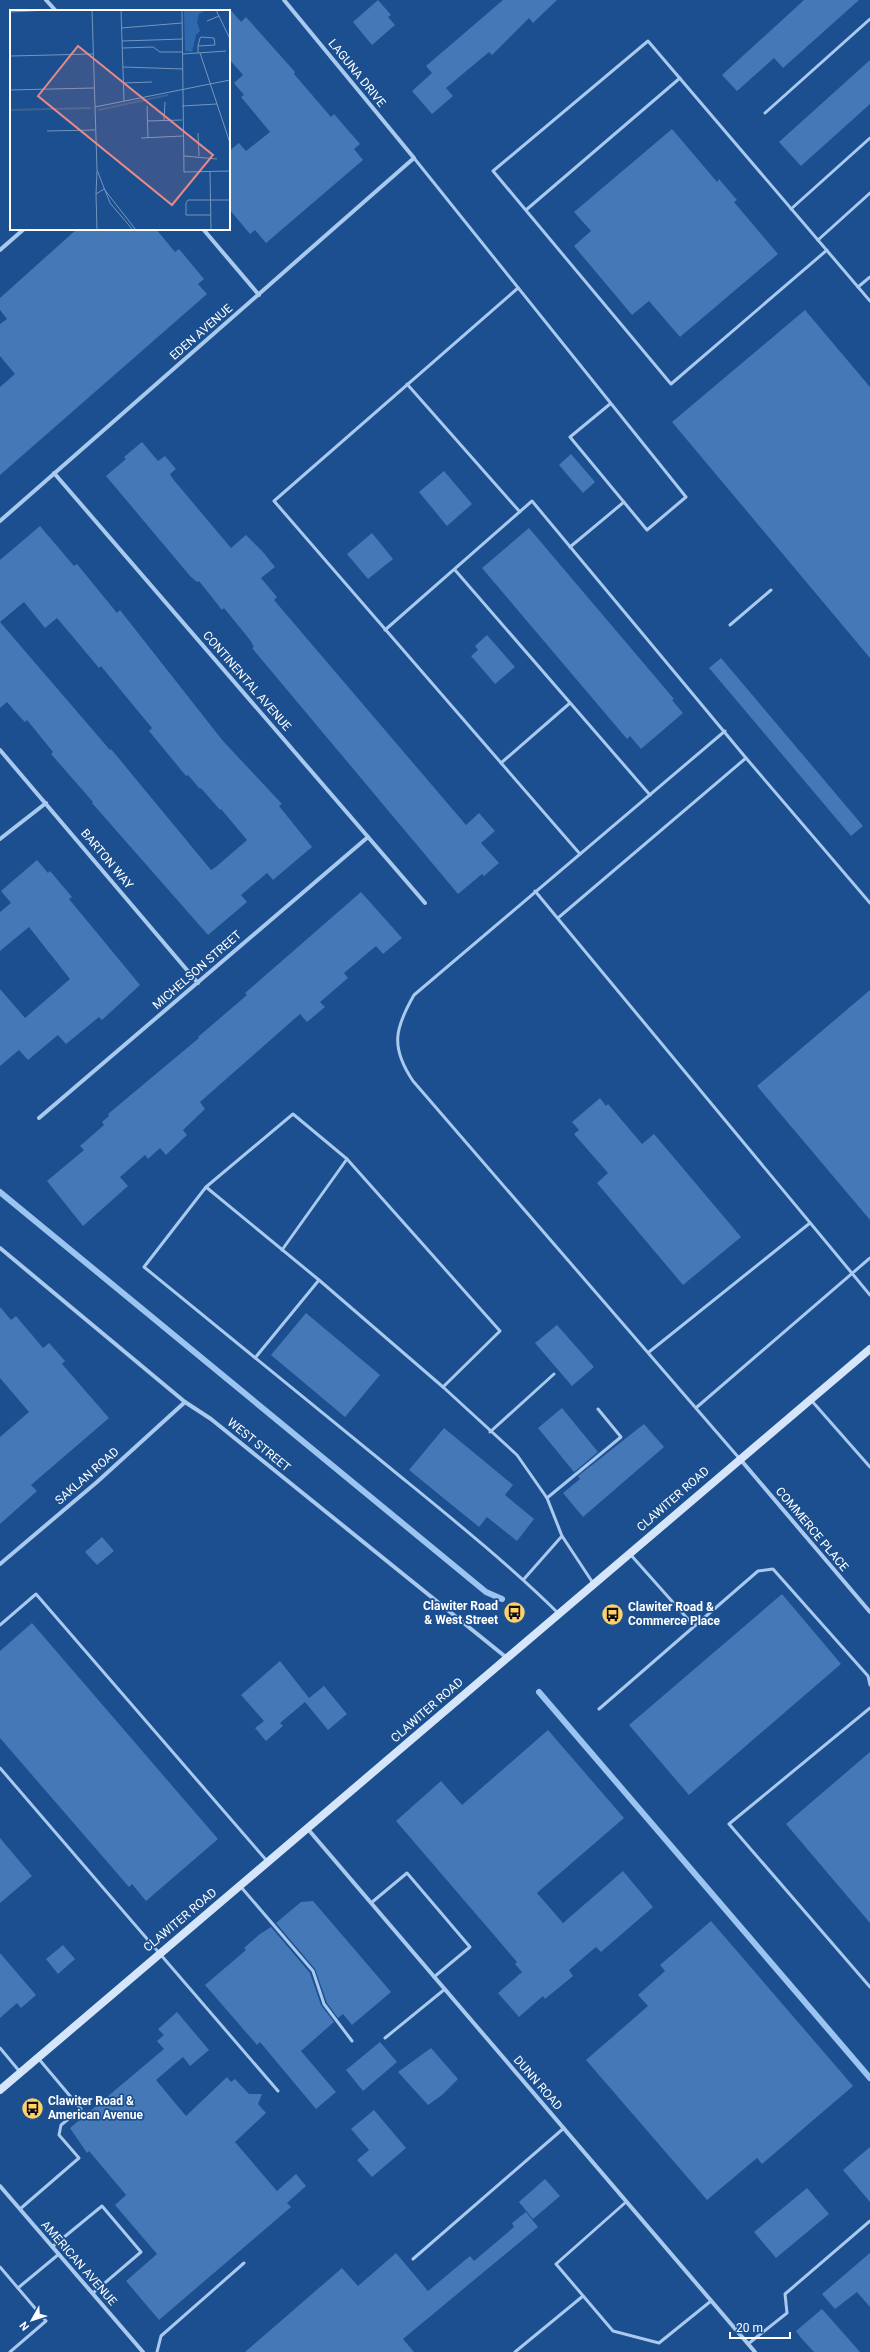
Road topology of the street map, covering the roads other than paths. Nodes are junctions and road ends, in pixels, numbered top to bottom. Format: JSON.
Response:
{"nodes":[{"id":1,"x":46,"y":0,"type":"edge"},
{"id":2,"x":284,"y":0,"type":"edge"},
{"id":3,"x":55,"y":10,"type":"edge"},
{"id":4,"x":870,"y":18,"type":"edge"},
{"id":5,"x":680,"y":78,"type":"junction"},
{"id":6,"x":765,"y":113,"type":"dead end"},
{"id":7,"x":870,"y":138,"type":"edge"},
{"id":8,"x":414,"y":158,"type":"junction"},
{"id":9,"x":870,"y":193,"type":"edge"},
{"id":10,"x":792,"y":209,"type":"junction"},
{"id":11,"x":526,"y":210,"type":"junction"},
{"id":12,"x":23,"y":230,"type":"edge"},
{"id":13,"x":204,"y":230,"type":"edge"},
{"id":14,"x":818,"y":240,"type":"junction"},
{"id":15,"x":0,"y":250,"type":"edge"},
{"id":16,"x":827,"y":250,"type":"junction"},
{"id":17,"x":870,"y":277,"type":"edge"},
{"id":18,"x":518,"y":288,"type":"junction"},
{"id":19,"x":858,"y":288,"type":"junction"},
{"id":20,"x":259,"y":295,"type":"junction"},
{"id":21,"x":870,"y":301,"type":"edge"},
{"id":22,"x":407,"y":384,"type":"junction"},
{"id":23,"x":610,"y":404,"type":"junction"},
{"id":24,"x":54,"y":473,"type":"junction"},
{"id":25,"x":624,"y":502,"type":"junction"},
{"id":26,"x":520,"y":512,"type":"junction"},
{"id":27,"x":0,"y":521,"type":"edge"},
{"id":28,"x":570,"y":547,"type":"junction"},
{"id":29,"x":454,"y":570,"type":"junction"},
{"id":30,"x":771,"y":590,"type":"dead end"},
{"id":31,"x":730,"y":625,"type":"dead end"},
{"id":32,"x":385,"y":630,"type":"junction"},
{"id":33,"x":570,"y":703,"type":"junction"},
{"id":34,"x":725,"y":731,"type":"junction"},
{"id":35,"x":0,"y":750,"type":"edge"},
{"id":36,"x":746,"y":758,"type":"junction"},
{"id":37,"x":501,"y":763,"type":"junction"},
{"id":38,"x":650,"y":794,"type":"junction"},
{"id":39,"x":46,"y":803,"type":"junction"},
{"id":40,"x":368,"y":837,"type":"junction"},
{"id":41,"x":0,"y":839,"type":"edge"},
{"id":42,"x":580,"y":854,"type":"junction"},
{"id":43,"x":535,"y":891,"type":"junction"},
{"id":44,"x":870,"y":902,"type":"edge"},
{"id":45,"x":425,"y":903,"type":"dead end"},
{"id":46,"x":558,"y":918,"type":"junction"},
{"id":47,"x":198,"y":983,"type":"junction"},
{"id":48,"x":39,"y":1118,"type":"dead end"},
{"id":49,"x":347,"y":1160,"type":"junction"},
{"id":50,"x":206,"y":1187,"type":"junction"},
{"id":51,"x":810,"y":1223,"type":"junction"},
{"id":52,"x":0,"y":1248,"type":"edge"},
{"id":53,"x":282,"y":1250,"type":"junction"},
{"id":54,"x":870,"y":1258,"type":"edge"},
{"id":55,"x":852,"y":1273,"type":"junction"},
{"id":56,"x":319,"y":1280,"type":"junction"},
{"id":57,"x":870,"y":1295,"type":"edge"},
{"id":58,"x":870,"y":1349,"type":"edge"},
{"id":59,"x":649,"y":1352,"type":"junction"},
{"id":60,"x":255,"y":1358,"type":"junction"},
{"id":61,"x":554,"y":1374,"type":"dead end"},
{"id":62,"x":443,"y":1387,"type":"junction"},
{"id":63,"x":811,"y":1399,"type":"junction"},
{"id":64,"x":185,"y":1402,"type":"junction"},
{"id":65,"x":697,"y":1407,"type":"junction"},
{"id":66,"x":598,"y":1409,"type":"dead end"},
{"id":67,"x":490,"y":1432,"type":"junction"},
{"id":68,"x":739,"y":1458,"type":"junction"},
{"id":69,"x":870,"y":1467,"type":"edge"},
{"id":70,"x":547,"y":1498,"type":"junction"},
{"id":71,"x":562,"y":1536,"type":"junction"},
{"id":72,"x":629,"y":1552,"type":"junction"},
{"id":73,"x":0,"y":1564,"type":"edge"},
{"id":74,"x":524,"y":1579,"type":"junction"},
{"id":75,"x":593,"y":1583,"type":"junction"},
{"id":76,"x":870,"y":1612,"type":"edge"},
{"id":77,"x":558,"y":1613,"type":"junction"},
{"id":78,"x":0,"y":1625,"type":"edge"},
{"id":79,"x":694,"y":1626,"type":"junction"},
{"id":80,"x":507,"y":1658,"type":"junction"},
{"id":81,"x":870,"y":1685,"type":"edge"},
{"id":82,"x":870,"y":1708,"type":"edge"},
{"id":83,"x":599,"y":1709,"type":"dead end"},
{"id":84,"x":0,"y":1768,"type":"edge"},
{"id":85,"x":307,"y":1827,"type":"junction"},
{"id":86,"x":267,"y":1861,"type":"junction"},
{"id":87,"x":239,"y":1885,"type":"junction"},
{"id":88,"x":371,"y":1903,"type":"junction"},
{"id":89,"x":160,"y":1952,"type":"junction"},
{"id":90,"x":434,"y":1977,"type":"junction"},
{"id":91,"x":870,"y":1987,"type":"edge"},
{"id":92,"x":445,"y":1989,"type":"junction"},
{"id":93,"x":385,"y":2038,"type":"dead end"},
{"id":94,"x":352,"y":2041,"type":"dead end"},
{"id":95,"x":0,"y":2048,"type":"edge"},
{"id":96,"x":38,"y":2057,"type":"junction"},
{"id":97,"x":20,"y":2072,"type":"junction"},
{"id":98,"x":0,"y":2090,"type":"edge"},
{"id":99,"x":278,"y":2091,"type":"dead end"},
{"id":100,"x":564,"y":2128,"type":"junction"},
{"id":101,"x":0,"y":2186,"type":"edge"},
{"id":102,"x":626,"y":2202,"type":"junction"},
{"id":103,"x":20,"y":2209,"type":"junction"},
{"id":104,"x":870,"y":2221,"type":"edge"},
{"id":105,"x":52,"y":2247,"type":"junction"},
{"id":106,"x":58,"y":2254,"type":"junction"},
{"id":107,"x":413,"y":2259,"type":"dead end"},
{"id":108,"x":244,"y":2263,"type":"dead end"},
{"id":109,"x":0,"y":2267,"type":"edge"},
{"id":110,"x":18,"y":2288,"type":"junction"},
{"id":111,"x":92,"y":2293,"type":"junction"},
{"id":112,"x":583,"y":2296,"type":"junction"},
{"id":113,"x":711,"y":2301,"type":"junction"},
{"id":114,"x":748,"y":2344,"type":"junction"},
{"id":115,"x":10,"y":2352,"type":"edge"},
{"id":116,"x":143,"y":2352,"type":"edge"},
{"id":117,"x":157,"y":2352,"type":"edge"},
{"id":118,"x":515,"y":2352,"type":"edge"},
{"id":119,"x":755,"y":2352,"type":"edge"}],
"edges":[{"from":1,"to":3,"type":"street"},
{"from":2,"to":8,"type":"street","name":"LAGUNA DRIVE"},
{"from":4,"to":6,"type":"lane"},
{"from":5,"to":10,"type":"lane"},
{"from":5,"to":11,"type":"lane"},
{"from":5,"to":11,"type":"lane"},
{"from":7,"to":10,"type":"lane"},
{"from":8,"to":18,"type":"lane"},
{"from":8,"to":20,"type":"street","name":"EDEN AVENUE"},
{"from":9,"to":14,"type":"lane"},
{"from":10,"to":14,"type":"lane"},
{"from":11,"to":16,"type":"lane"},
{"from":12,"to":15,"type":"street"},
{"from":13,"to":20,"type":"street"},
{"from":14,"to":16,"type":"lane"},
{"from":16,"to":19,"type":"lane"},
{"from":17,"to":19,"type":"lane"},
{"from":18,"to":22,"type":"lane"},
{"from":18,"to":23,"type":"lane"},
{"from":19,"to":21,"type":"lane"},
{"from":20,"to":24,"type":"street","name":"EDEN AVENUE"},
{"from":22,"to":26,"type":"lane"},
{"from":22,"to":32,"type":"lane"},
{"from":23,"to":25,"type":"lane"},
{"from":23,"to":25,"type":"lane"},
{"from":24,"to":27,"type":"street","name":"EDEN AVENUE"},
{"from":24,"to":40,"type":"street","name":"CONTINENTAL AVENUE"},
{"from":25,"to":28,"type":"lane"},
{"from":26,"to":28,"type":"lane"},
{"from":26,"to":29,"type":"lane"},
{"from":28,"to":34,"type":"lane"},
{"from":29,"to":32,"type":"lane"},
{"from":29,"to":33,"type":"lane"},
{"from":30,"to":31,"type":"lane"},
{"from":32,"to":37,"type":"lane"},
{"from":33,"to":37,"type":"lane"},
{"from":33,"to":38,"type":"lane"},
{"from":34,"to":36,"type":"lane"},
{"from":34,"to":38,"type":"lane"},
{"from":35,"to":39,"type":"street","name":"BARTON WAY"},
{"from":36,"to":44,"type":"lane"},
{"from":36,"to":46,"type":"lane"},
{"from":37,"to":42,"type":"lane"},
{"from":38,"to":42,"type":"lane"},
{"from":39,"to":41,"type":"street"},
{"from":39,"to":47,"type":"street","name":"BARTON WAY"},
{"from":40,"to":45,"type":"street","name":"CONTINENTAL AVENUE"},
{"from":40,"to":47,"type":"street","name":"MICHELSON STREET"},
{"from":42,"to":43,"type":"lane"},
{"from":43,"to":46,"type":"lane"},
{"from":43,"to":59,"type":"lane"},
{"from":46,"to":51,"type":"lane"},
{"from":47,"to":48,"type":"street","name":"MICHELSON STREET"},
{"from":49,"to":50,"type":"lane"},
{"from":49,"to":53,"type":"lane"},
{"from":49,"to":62,"type":"lane"},
{"from":50,"to":53,"type":"lane"},
{"from":50,"to":60,"type":"lane"},
{"from":51,"to":55,"type":"lane"},
{"from":51,"to":59,"type":"lane"},
{"from":52,"to":64,"type":"street","name":"WEST STREET"},
{"from":53,"to":56,"type":"lane"},
{"from":54,"to":55,"type":"lane"},
{"from":55,"to":57,"type":"lane"},
{"from":55,"to":65,"type":"lane"},
{"from":56,"to":60,"type":"lane"},
{"from":56,"to":62,"type":"lane"},
{"from":58,"to":63,"type":"main road","name":"CLAWITER ROAD"},
{"from":59,"to":65,"type":"lane"},
{"from":60,"to":74,"type":"lane"},
{"from":61,"to":67,"type":"lane"},
{"from":62,"to":67,"type":"lane"},
{"from":63,"to":68,"type":"main road","name":"CLAWITER ROAD"},
{"from":63,"to":69,"type":"lane"},
{"from":64,"to":73,"type":"street","name":"SAKLAN ROAD"},
{"from":64,"to":80,"type":"street","name":"WEST STREET"},
{"from":65,"to":68,"type":"lane"},
{"from":66,"to":70,"type":"lane"},
{"from":67,"to":70,"type":"lane"},
{"from":68,"to":72,"type":"main road","name":"CLAWITER ROAD"},
{"from":68,"to":76,"type":"street","name":"COMMERCE PLACE"},
{"from":70,"to":71,"type":"lane"},
{"from":71,"to":74,"type":"lane"},
{"from":71,"to":75,"type":"lane"},
{"from":72,"to":75,"type":"main road","name":"CLAWITER ROAD"},
{"from":72,"to":79,"type":"lane"},
{"from":74,"to":77,"type":"lane"},
{"from":75,"to":77,"type":"main road","name":"CLAWITER ROAD"},
{"from":77,"to":80,"type":"main road","name":"CLAWITER ROAD"},
{"from":78,"to":86,"type":"lane"},
{"from":79,"to":81,"type":"lane"},
{"from":79,"to":83,"type":"lane"},
{"from":80,"to":85,"type":"main road","name":"CLAWITER ROAD"},
{"from":82,"to":91,"type":"lane"},
{"from":84,"to":89,"type":"lane"},
{"from":85,"to":86,"type":"main road","name":"CLAWITER ROAD"},
{"from":85,"to":88,"type":"street","name":"DUNN ROAD"},
{"from":86,"to":87,"type":"main road","name":"CLAWITER ROAD"},
{"from":87,"to":89,"type":"main road","name":"CLAWITER ROAD"},
{"from":87,"to":94,"type":"lane"},
{"from":88,"to":90,"type":"street","name":"DUNN ROAD"},
{"from":88,"to":90,"type":"lane"},
{"from":89,"to":96,"type":"main road","name":"CLAWITER ROAD"},
{"from":89,"to":99,"type":"lane"},
{"from":90,"to":92,"type":"street","name":"DUNN ROAD"},
{"from":92,"to":93,"type":"lane"},
{"from":92,"to":100,"type":"street","name":"DUNN ROAD"},
{"from":95,"to":97,"type":"lane"},
{"from":96,"to":97,"type":"main road","name":"CLAWITER ROAD"},
{"from":96,"to":103,"type":"lane"},
{"from":97,"to":98,"type":"main road","name":"CLAWITER ROAD"},
{"from":100,"to":102,"type":"street","name":"DUNN ROAD"},
{"from":100,"to":107,"type":"lane"},
{"from":101,"to":103,"type":"street","name":"AMERICAN AVENUE"},
{"from":102,"to":112,"type":"lane"},
{"from":102,"to":113,"type":"street","name":"DUNN ROAD"},
{"from":103,"to":105,"type":"street","name":"AMERICAN AVENUE"},
{"from":104,"to":114,"type":"lane"},
{"from":105,"to":106,"type":"street","name":"AMERICAN AVENUE"},
{"from":105,"to":111,"type":"lane"},
{"from":106,"to":110,"type":"lane"},
{"from":106,"to":111,"type":"street","name":"AMERICAN AVENUE"},
{"from":108,"to":117,"type":"lane"},
{"from":109,"to":110,"type":"lane"},
{"from":110,"to":115,"type":"lane"},
{"from":111,"to":116,"type":"street","name":"AMERICAN AVENUE"},
{"from":112,"to":113,"type":"lane"},
{"from":112,"to":118,"type":"lane"},
{"from":113,"to":114,"type":"street","name":"DUNN ROAD"},
{"from":114,"to":119,"type":"street","name":"DUNN ROAD"}]}
